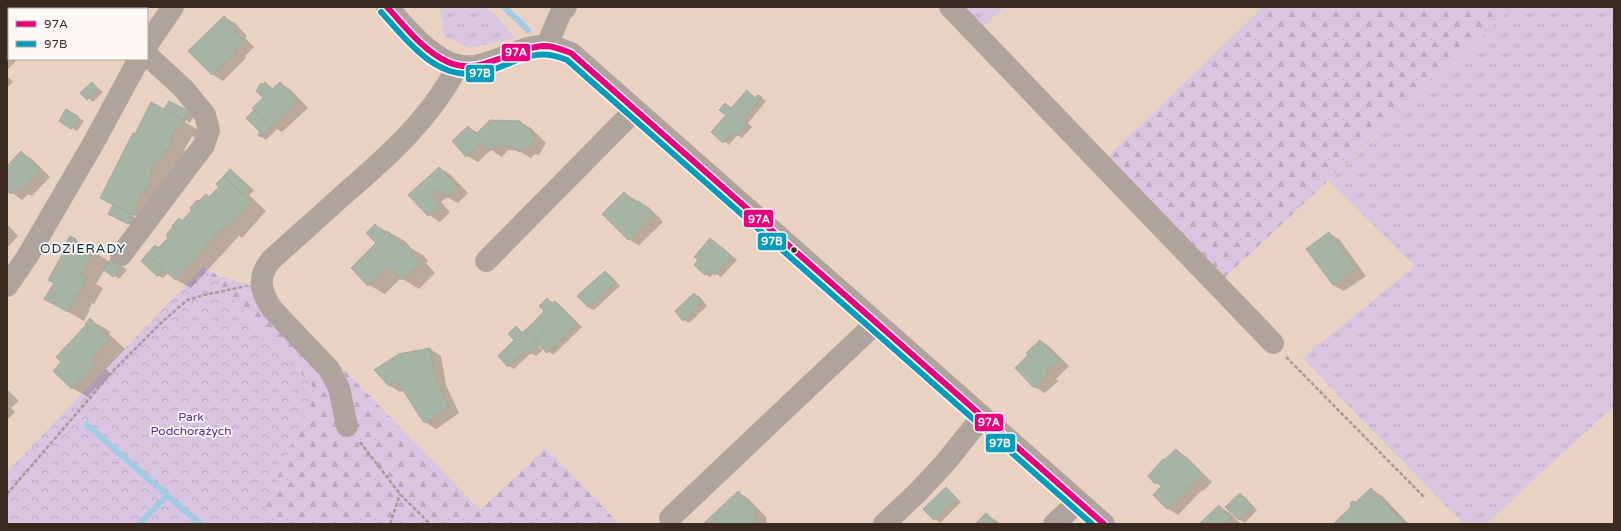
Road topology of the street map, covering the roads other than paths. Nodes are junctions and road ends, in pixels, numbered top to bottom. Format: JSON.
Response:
{"nodes":[{"id":1,"x":173,"y":7,"type":"edge"},
{"id":2,"x":388,"y":7,"type":"edge"},
{"id":3,"x":566,"y":7,"type":"edge"},
{"id":4,"x":950,"y":7,"type":"edge"},
{"id":5,"x":148,"y":44,"type":"edge"},
{"id":6,"x":547,"y":45,"type":"junction"},
{"id":7,"x":148,"y":56,"type":"edge"},
{"id":8,"x":138,"y":60,"type":"edge"},
{"id":9,"x":458,"y":65,"type":"junction"},
{"id":10,"x":636,"y":110,"type":"junction"},
{"id":11,"x":120,"y":255,"type":"dead end"},
{"id":12,"x":486,"y":261,"type":"dead end"},
{"id":13,"x":7,"y":286,"type":"edge"},
{"id":14,"x":876,"y":323,"type":"junction"},
{"id":15,"x":1273,"y":343,"type":"road end"},
{"id":16,"x":982,"y":417,"type":"junction"},
{"id":17,"x":347,"y":426,"type":"road end"},
{"id":18,"x":1078,"y":502,"type":"junction"},
{"id":19,"x":670,"y":518,"type":"dead end"},
{"id":20,"x":884,"y":524,"type":"edge"},
{"id":21,"x":1054,"y":524,"type":"edge"},
{"id":22,"x":1104,"y":524,"type":"edge"}],
"edges":[{"from":1,"to":5,"type":"street"},
{"from":2,"to":9,"type":"street"},
{"from":3,"to":6,"type":"street"},
{"from":4,"to":15,"type":"street"},
{"from":6,"to":9,"type":"street"},
{"from":6,"to":10,"type":"street"},
{"from":7,"to":11,"type":"street"},
{"from":8,"to":13,"type":"street"},
{"from":9,"to":17,"type":"street"},
{"from":10,"to":12,"type":"street"},
{"from":10,"to":14,"type":"street"},
{"from":14,"to":16,"type":"street"},
{"from":14,"to":19,"type":"street"},
{"from":16,"to":18,"type":"street"},
{"from":16,"to":20,"type":"street"},
{"from":18,"to":21,"type":"street"},
{"from":18,"to":22,"type":"street"}]}
